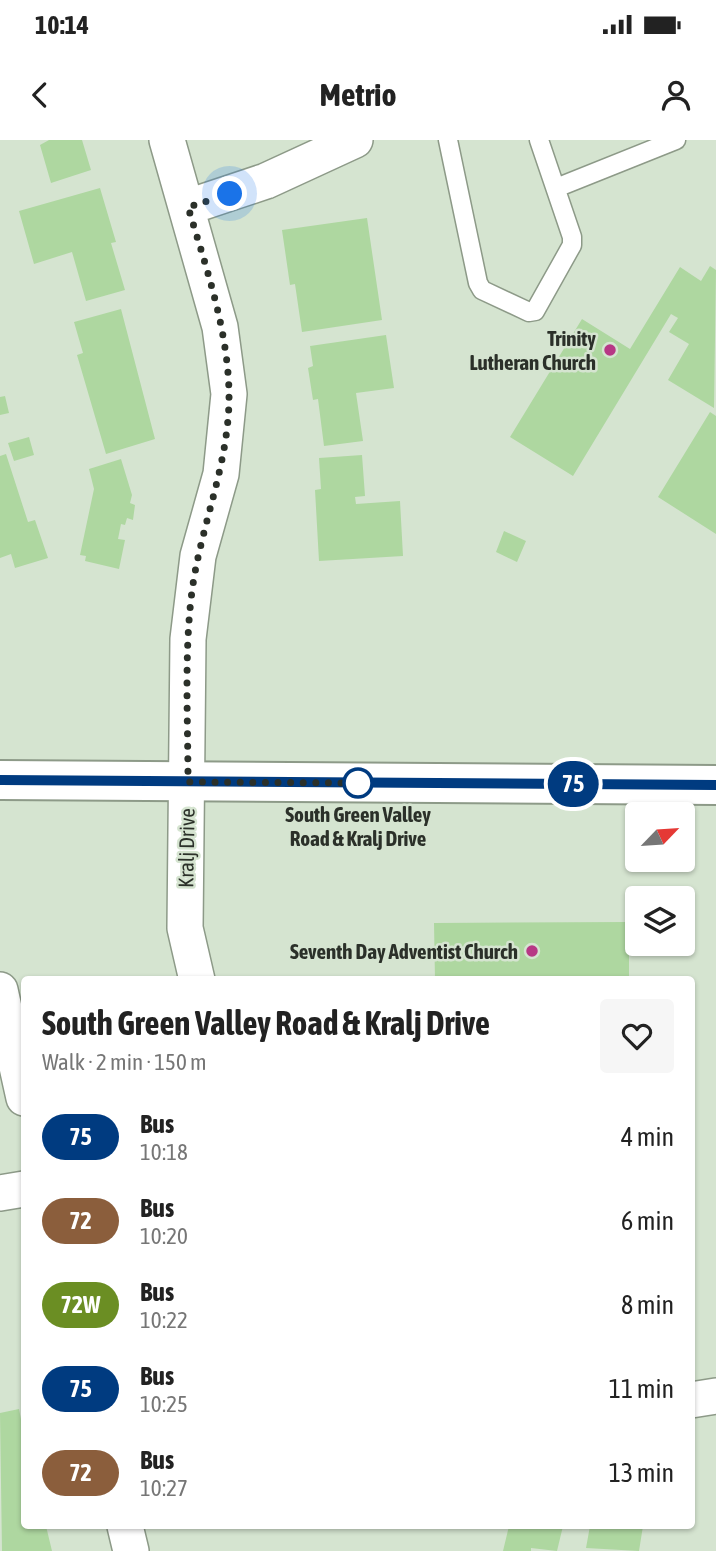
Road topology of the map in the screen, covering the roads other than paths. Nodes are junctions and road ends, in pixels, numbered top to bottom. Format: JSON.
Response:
{"nodes":[{"id":1,"x":167,"y":140,"type":"edge"},
{"id":2,"x":355,"y":140,"type":"edge"},
{"id":3,"x":448,"y":140,"type":"edge"},
{"id":4,"x":539,"y":140,"type":"edge"},
{"id":5,"x":676,"y":140,"type":"edge"},
{"id":6,"x":556,"y":188,"type":"junction"},
{"id":7,"x":188,"y":207,"type":"junction"},
{"id":8,"x":0,"y":780,"type":"edge"},
{"id":9,"x":188,"y":782,"type":"junction"},
{"id":10,"x":716,"y":785,"type":"edge"},
{"id":11,"x":196,"y":976,"type":"edge"},
{"id":12,"x":0,"y":990,"type":"edge"},
{"id":13,"x":21,"y":1084,"type":"edge"},
{"id":14,"x":21,"y":1190,"type":"edge"},
{"id":15,"x":0,"y":1193,"type":"edge"},
{"id":16,"x":716,"y":1396,"type":"edge"},
{"id":17,"x":695,"y":1399,"type":"edge"},
{"id":18,"x":126,"y":1529,"type":"edge"},
{"id":19,"x":131,"y":1551,"type":"edge"}],
"edges":[{"from":1,"to":7,"type":"street","name":"Kralj Drive"},
{"from":2,"to":7,"type":"street"},
{"from":3,"to":6,"type":"lane"},
{"from":4,"to":6,"type":"lane"},
{"from":5,"to":6,"type":"lane"},
{"from":7,"to":9,"type":"street","name":"Kralj Drive"},
{"from":8,"to":9,"type":"main road"},
{"from":9,"to":10,"type":"main road"},
{"from":9,"to":11,"type":"street","name":"Kralj Drive"},
{"from":12,"to":13,"type":"street"},
{"from":14,"to":15,"type":"street"},
{"from":16,"to":17,"type":"street"},
{"from":18,"to":19,"type":"street"}]}
